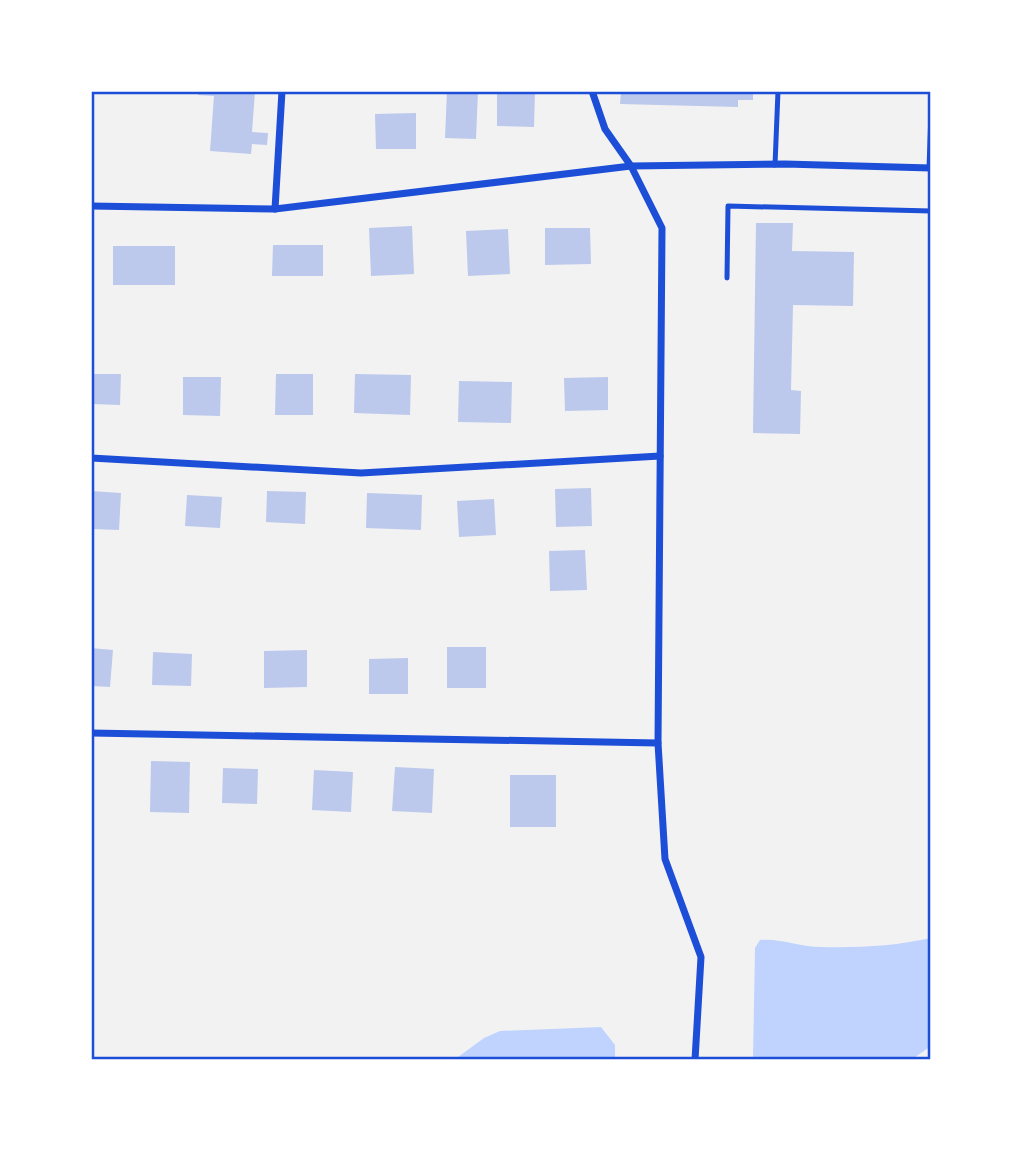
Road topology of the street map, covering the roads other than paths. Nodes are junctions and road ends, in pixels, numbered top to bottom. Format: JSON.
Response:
{"nodes":[{"id":1,"x":282,"y":91,"type":"edge"},
{"id":2,"x":592,"y":91,"type":"edge"},
{"id":3,"x":778,"y":91,"type":"edge"},
{"id":4,"x":931,"y":113,"type":"edge"},
{"id":5,"x":775,"y":164,"type":"junction"},
{"id":6,"x":631,"y":166,"type":"junction"},
{"id":7,"x":930,"y":168,"type":"edge"},
{"id":8,"x":91,"y":206,"type":"edge"},
{"id":9,"x":275,"y":209,"type":"junction"},
{"id":10,"x":931,"y":211,"type":"edge"},
{"id":11,"x":727,"y":278,"type":"dead end"},
{"id":12,"x":660,"y":456,"type":"junction"},
{"id":13,"x":91,"y":458,"type":"edge"},
{"id":14,"x":91,"y":733,"type":"edge"},
{"id":15,"x":658,"y":743,"type":"junction"},
{"id":16,"x":695,"y":1060,"type":"edge"}],
"edges":[{"from":1,"to":9,"type":"street"},
{"from":2,"to":6,"type":"street"},
{"from":3,"to":5,"type":"lane"},
{"from":4,"to":7,"type":"lane"},
{"from":5,"to":6,"type":"street"},
{"from":5,"to":7,"type":"street"},
{"from":6,"to":9,"type":"street"},
{"from":6,"to":12,"type":"street"},
{"from":8,"to":9,"type":"street"},
{"from":10,"to":11,"type":"lane"},
{"from":12,"to":13,"type":"street"},
{"from":12,"to":15,"type":"street"},
{"from":14,"to":15,"type":"street"},
{"from":15,"to":16,"type":"street"}]}
